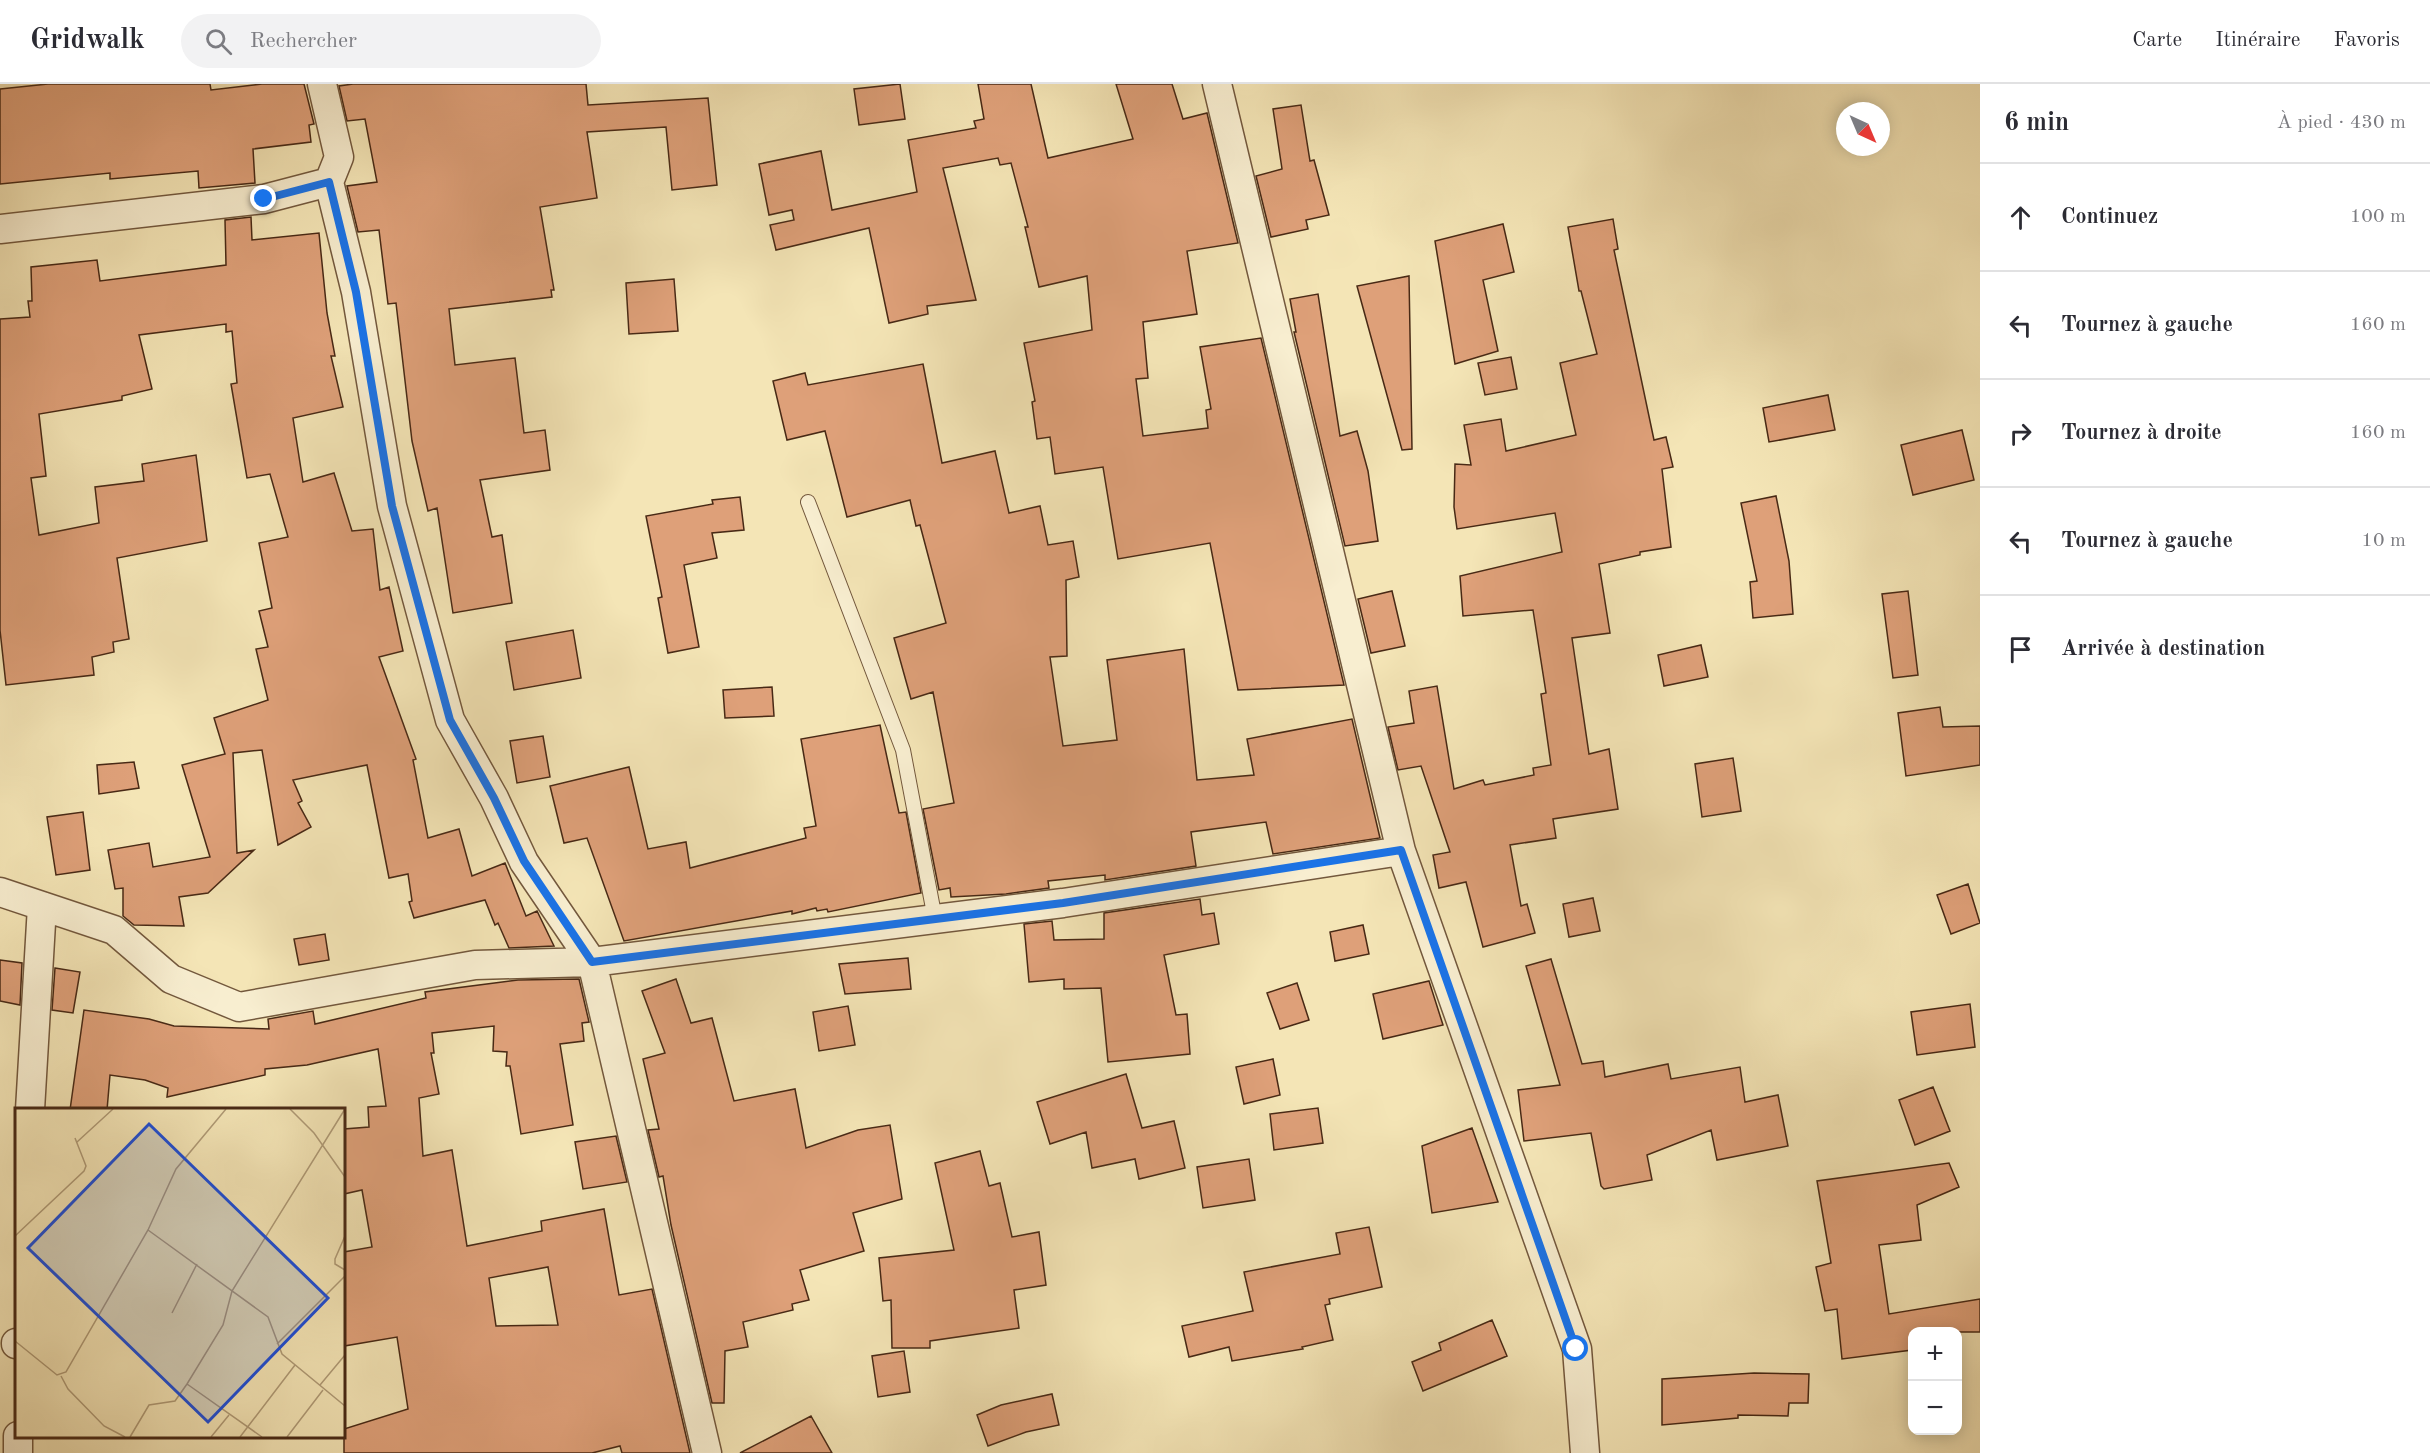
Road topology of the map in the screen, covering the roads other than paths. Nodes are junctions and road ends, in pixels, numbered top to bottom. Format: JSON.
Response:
{"nodes":[{"id":1,"x":322,"y":84,"type":"edge"},
{"id":2,"x":1217,"y":84,"type":"edge"},
{"id":3,"x":329,"y":182,"type":"junction"},
{"id":4,"x":0,"y":229,"type":"edge"},
{"id":5,"x":808,"y":502,"type":"dead end"},
{"id":6,"x":1401,"y":850,"type":"junction"},
{"id":7,"x":0,"y":892,"type":"edge"},
{"id":8,"x":42,"y":906,"type":"junction"},
{"id":9,"x":935,"y":919,"type":"junction"},
{"id":10,"x":592,"y":962,"type":"junction"},
{"id":11,"x":30,"y":1108,"type":"edge"},
{"id":12,"x":707,"y":1453,"type":"edge"},
{"id":13,"x":1585,"y":1453,"type":"edge"}],
"edges":[{"from":1,"to":3,"type":"street"},
{"from":2,"to":6,"type":"street"},
{"from":3,"to":4,"type":"street"},
{"from":3,"to":10,"type":"street"},
{"from":5,"to":9,"type":"lane"},
{"from":6,"to":9,"type":"street"},
{"from":6,"to":13,"type":"street"},
{"from":7,"to":8,"type":"street"},
{"from":8,"to":10,"type":"street"},
{"from":8,"to":11,"type":"street"},
{"from":9,"to":10,"type":"street"},
{"from":10,"to":12,"type":"street"}]}
